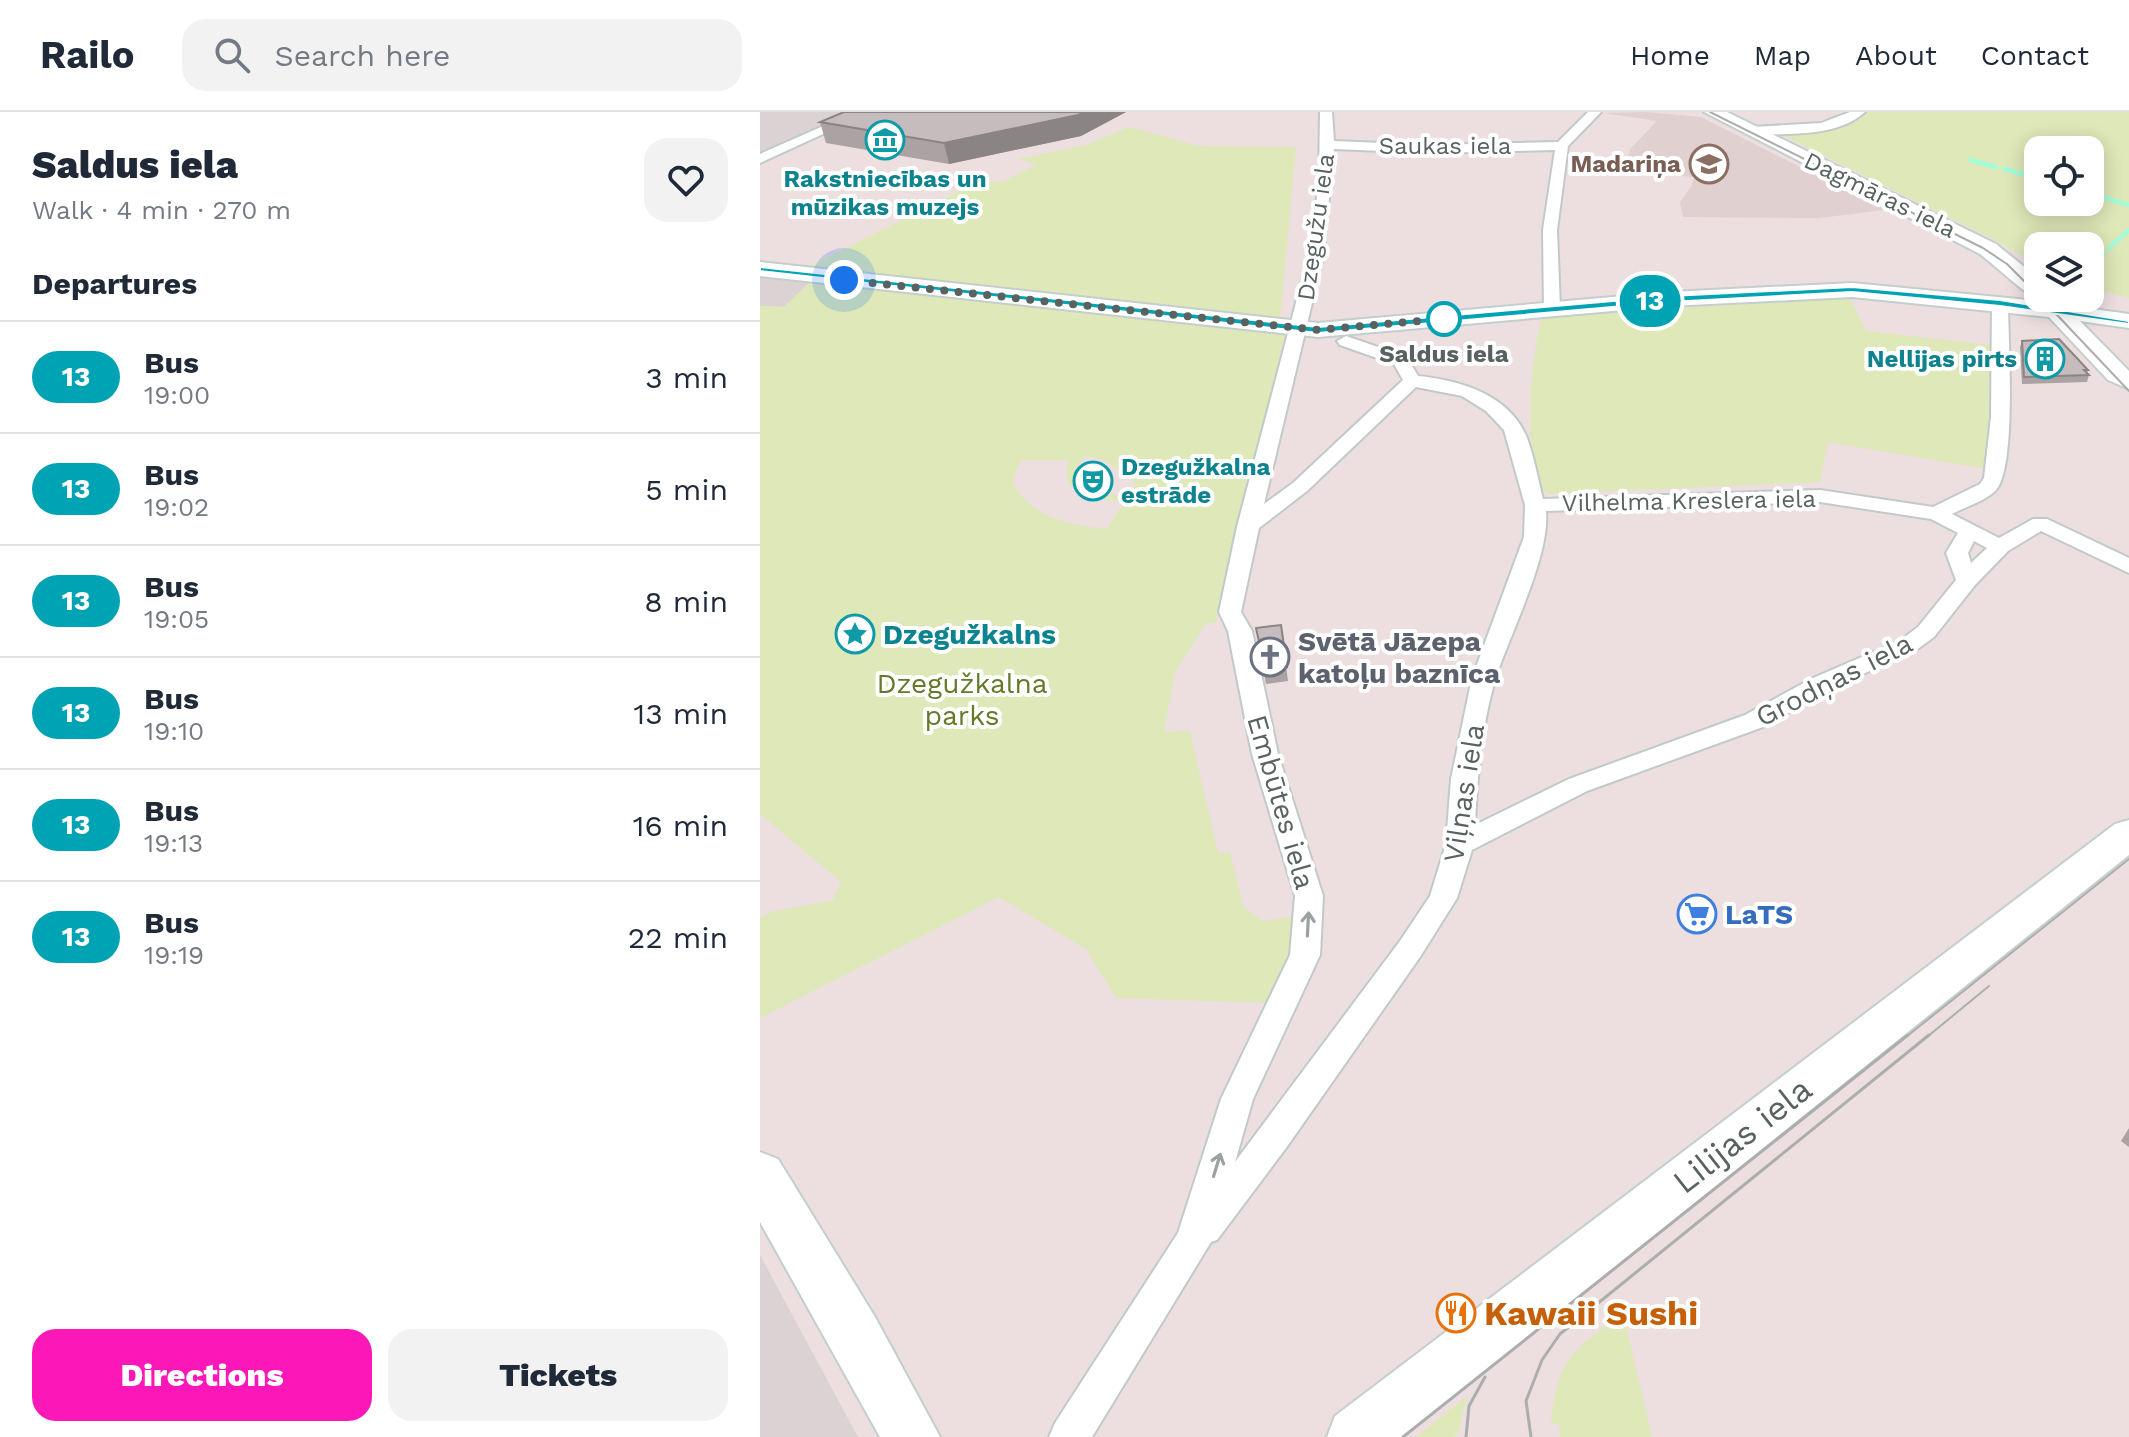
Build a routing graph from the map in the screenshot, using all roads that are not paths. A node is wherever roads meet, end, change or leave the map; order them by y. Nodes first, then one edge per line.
1 (865, 112) edge
2 (1326, 112) edge
3 (1595, 112) edge
4 (1713, 112) edge
5 (1859, 112) edge
6 (1752, 131) junction
7 (1563, 137) junction
8 (1329, 145) junction
9 (760, 159) edge
10 (760, 269) edge
11 (2024, 276) edge
12 (2024, 299) edge
13 (2000, 303) junction
14 (2104, 306) edge
15 (1552, 309) junction
16 (2129, 311) edge
17 (2062, 312) edge
18 (2099, 312) edge
19 (2129, 321) edge
20 (1300, 328) junction
21 (1346, 341) dead end
22 (2123, 378) edge
23 (1412, 381) junction
24 (2129, 399) edge
25 (1537, 505) junction
26 (1936, 514) junction
27 (1247, 527) junction
28 (1968, 533) junction
29 (2000, 546) junction
30 (2129, 566) edge
31 (1967, 580) junction
32 (2129, 834) edge
33 (1460, 844) junction
34 (760, 1175) edge
35 (1194, 1240) junction
36 (911, 1437) edge
37 (1069, 1437) edge
38 (1356, 1437) edge

1 - 9 street
2 - 8 street, Dzegužu iela
3 - 7 street
4 - 6 street, Dagmāras iela
5 - 6 street
6 - 11 street, Dagmāras iela
7 - 8 street, Saukas iela
7 - 15 street
8 - 20 street, Dzegužu iela
10 - 20 street
12 - 13 street
13 - 15 street
13 - 26 street
14 - 16 street
15 - 20 street
17 - 22 street, Dagmāras iela
18 - 19 street
20 - 27 street, Dzegužu iela
21 - 23 street
22 - 24 street, Dagmāras iela
23 - 25 street, Viļņas iela
23 - 27 street
25 - 26 street, Vilhelma Kreslera iela
25 - 33 street, Viļņas iela
26 - 28 street
35 -> 27 street, Embūtes iela
28 - 29 street
28 - 31 street
29 - 30 street, Grodņas iela
29 - 31 street, Grodņas iela
31 - 33 street, Grodņas iela
32 - 38 street, Lilijas iela
33 - 35 street, Viļņas iela
34 - 36 street
35 - 37 street, Embūtes iela

